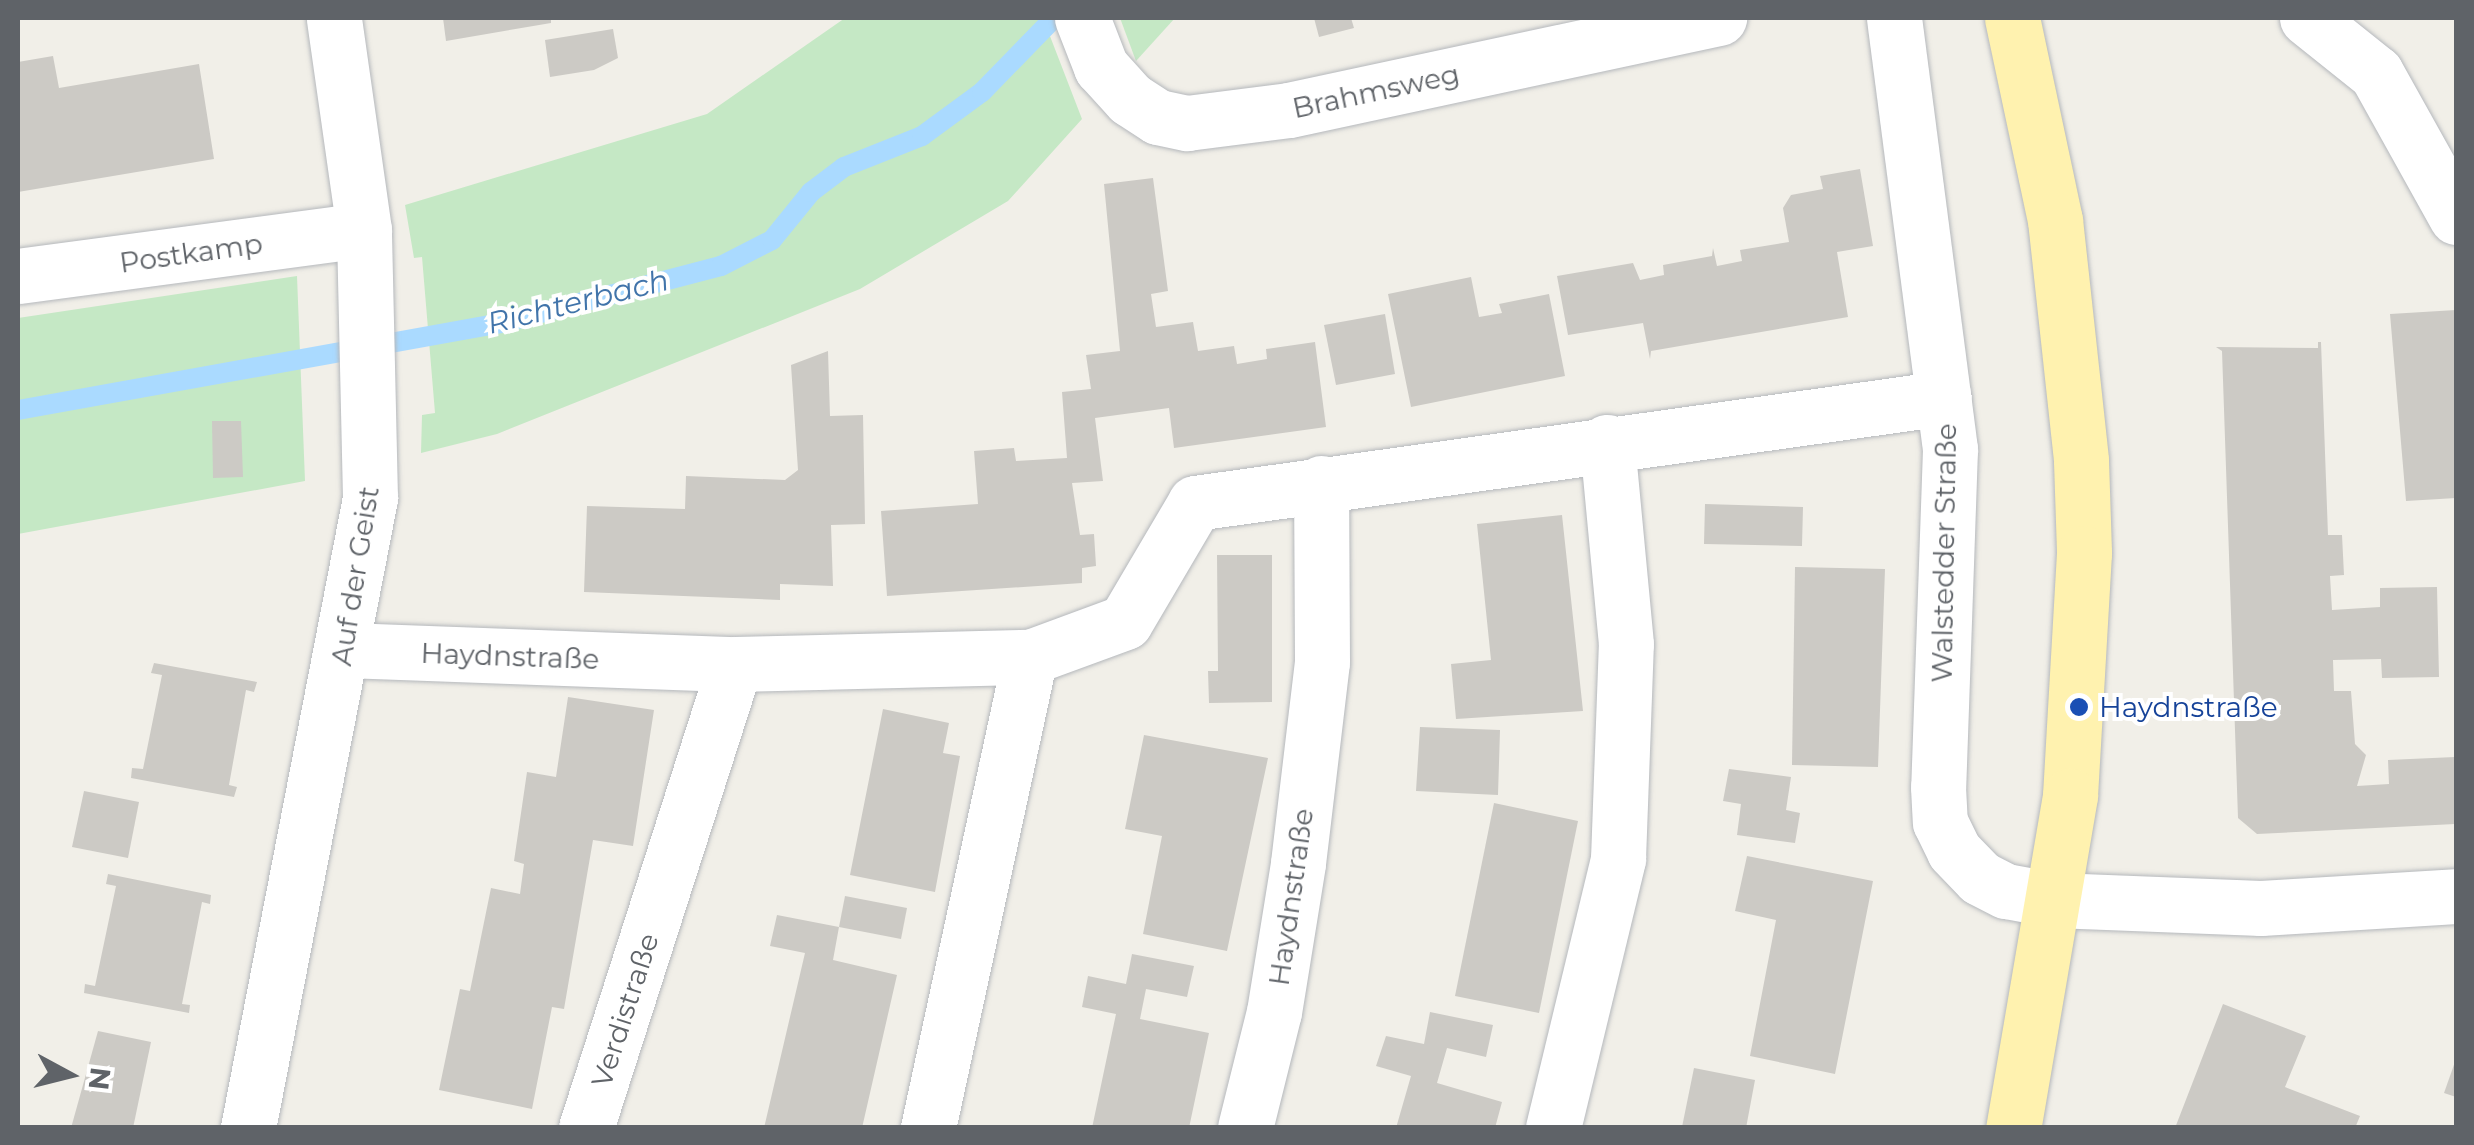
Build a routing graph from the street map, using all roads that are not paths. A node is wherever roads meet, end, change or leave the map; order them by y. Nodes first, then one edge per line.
1 (334, 18) edge
2 (1719, 18) edge
3 (1894, 18) edge
4 (2012, 18) edge
5 (2307, 18) edge
6 (1091, 42) edge
7 (2456, 217) edge
8 (365, 250) junction
9 (18, 276) edge
10 (1944, 398) junction
11 (1607, 442) junction
12 (1322, 482) junction
13 (346, 650) junction
14 (1030, 658) junction
15 (735, 664) junction
16 (2456, 896) edge
17 (2055, 900) junction
18 (1561, 1103) edge
19 (248, 1128) edge
20 (586, 1128) edge
21 (928, 1128) edge
22 (1245, 1128) edge
23 (2013, 1128) edge

1 - 8 street, Auf der Geist
2 - 6 street, Brahmsweg
3 - 10 street, Walstedder Straße
4 - 17 main road
5 - 7 street
8 - 9 street, Postkamp
8 - 13 street, Auf der Geist
10 - 11 street, Haydnstraße
10 - 17 street, Walstedder Straße
11 - 12 street, Haydnstraße
11 - 18 street
12 - 14 street, Haydnstraße
12 - 22 street, Haydnstraße
13 - 15 street, Haydnstraße
13 - 19 street, Auf der Geist
14 - 15 street, Haydnstraße
14 - 21 street
15 - 20 street, Verdistraße
16 - 17 street, Walstedder Straße
17 - 23 main road

